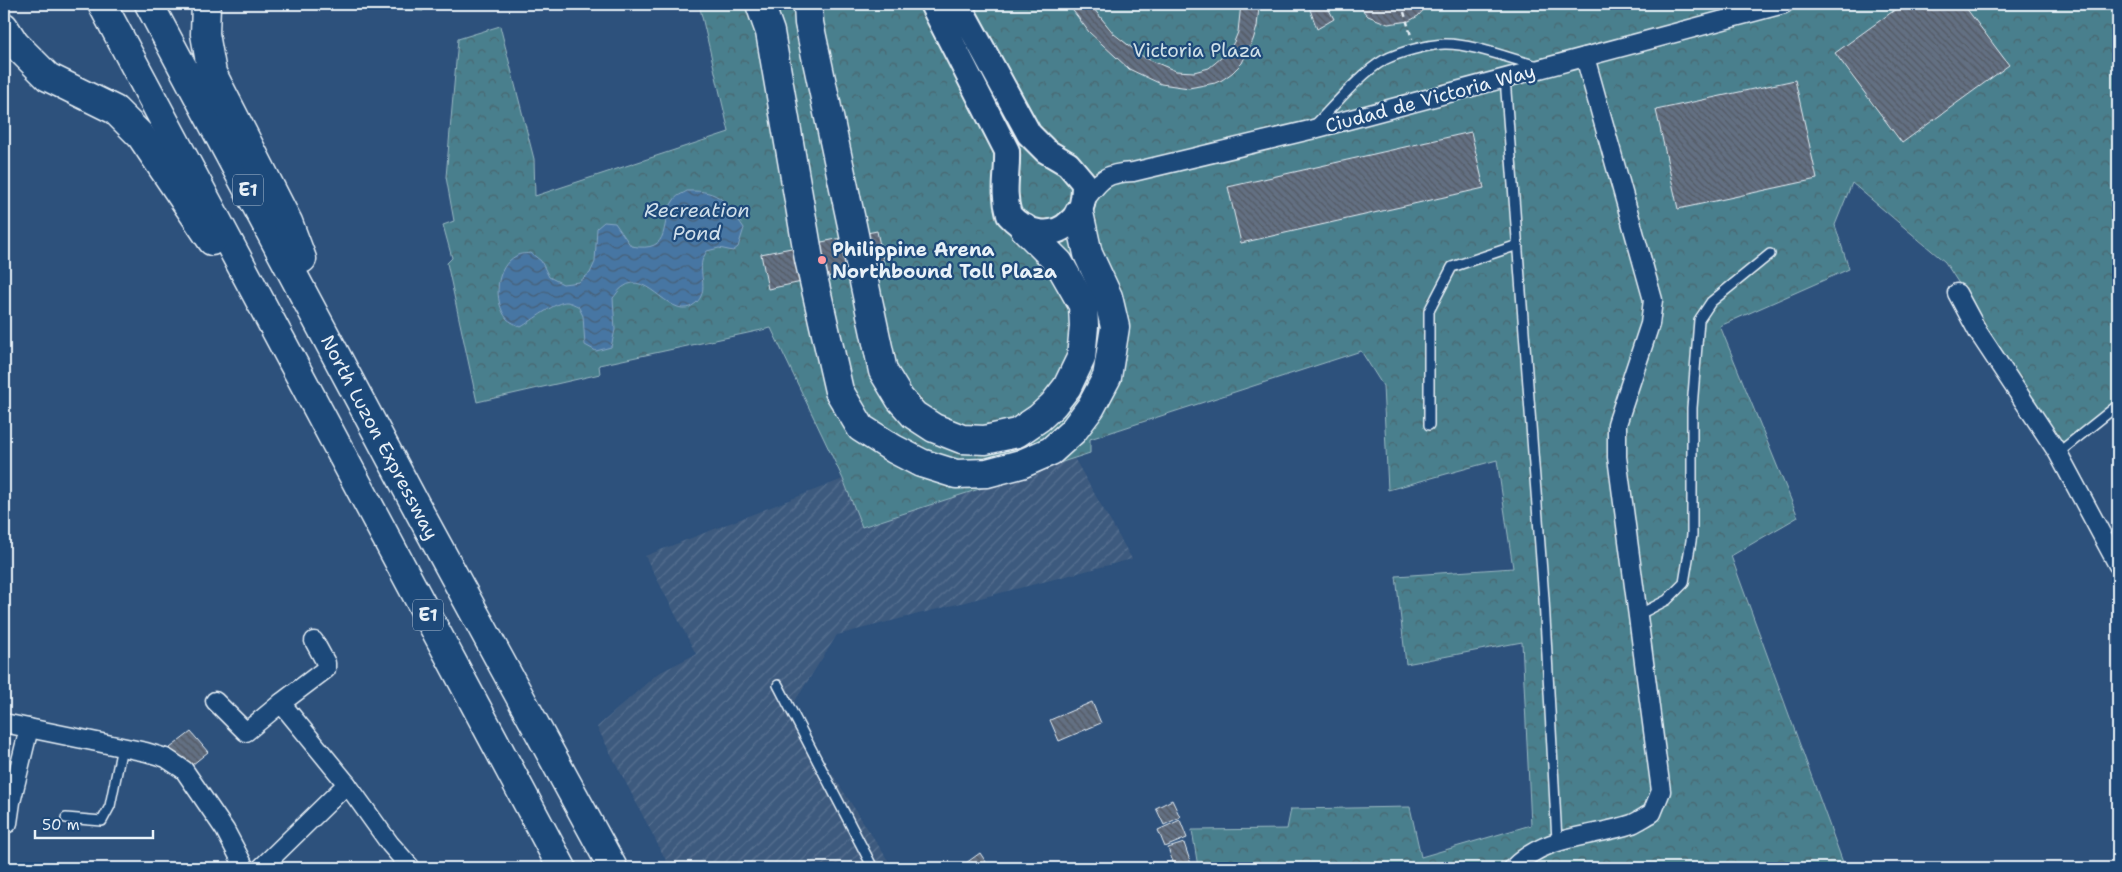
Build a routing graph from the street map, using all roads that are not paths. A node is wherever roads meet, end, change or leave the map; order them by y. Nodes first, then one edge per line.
1 (102, 4) edge
2 (149, 4) edge
3 (206, 4) edge
4 (760, 4) edge
5 (808, 4) edge
6 (932, 4) edge
7 (958, 4) edge
8 (1784, 4) edge
9 (4, 27) edge
10 (1585, 57) junction
11 (1545, 68) junction
12 (1505, 78) junction
13 (1310, 130) junction
14 (1082, 207) junction
15 (1024, 228) junction
16 (1518, 245) junction
17 (1770, 254) dead end
18 (1957, 293) dead end
19 (294, 362) junction
20 (348, 377) junction
21 (2118, 405) edge
22 (1429, 425) dead end
23 (2058, 453) junction
24 (2118, 565) edge
25 (1638, 615) junction
26 (314, 640) dead end
27 (778, 685) dead end
28 (215, 701) dead end
29 (281, 703) junction
30 (4, 723) edge
31 (29, 728) junction
32 (122, 747) junction
33 (347, 784) junction
34 (66, 818) dead end
35 (8, 823) dead end
36 (1557, 841) junction
37 (245, 868) edge
38 (261, 868) edge
39 (412, 868) edge
40 (562, 868) edge
41 (613, 868) edge
42 (873, 868) edge
43 (1513, 868) edge

1 - 19 highway, E1
2 - 20 highway, North Luzon Expressway / E1
3 - 20 highway
4 - 14 highway
5 - 15 highway
6 - 15 main road
7 - 14 main road
8 - 10 street, Ciudad de Victoria Way
9 - 19 highway
10 - 11 street, Ciudad de Victoria Way
10 - 25 street
11 - 12 street, Ciudad de Victoria Way
11 - 13 lane
12 - 13 street, Ciudad de Victoria Way
12 - 16 lane
13 - 14 street, Ciudad de Victoria Way
14 - 15 main road
16 - 22 lane
16 - 36 lane
17 - 25 lane
18 - 23 street
19 - 40 highway, E1
20 - 41 highway, North Luzon Expressway / E1
21 - 23 lane
23 - 24 street
25 - 36 street
26 - 29 street
27 - 42 lane
28 - 29 street
29 - 33 street
30 - 31 street
31 - 32 street
31 - 35 street
32 - 34 lane
32 - 37 street
33 - 38 street
33 - 39 street
36 - 43 street

